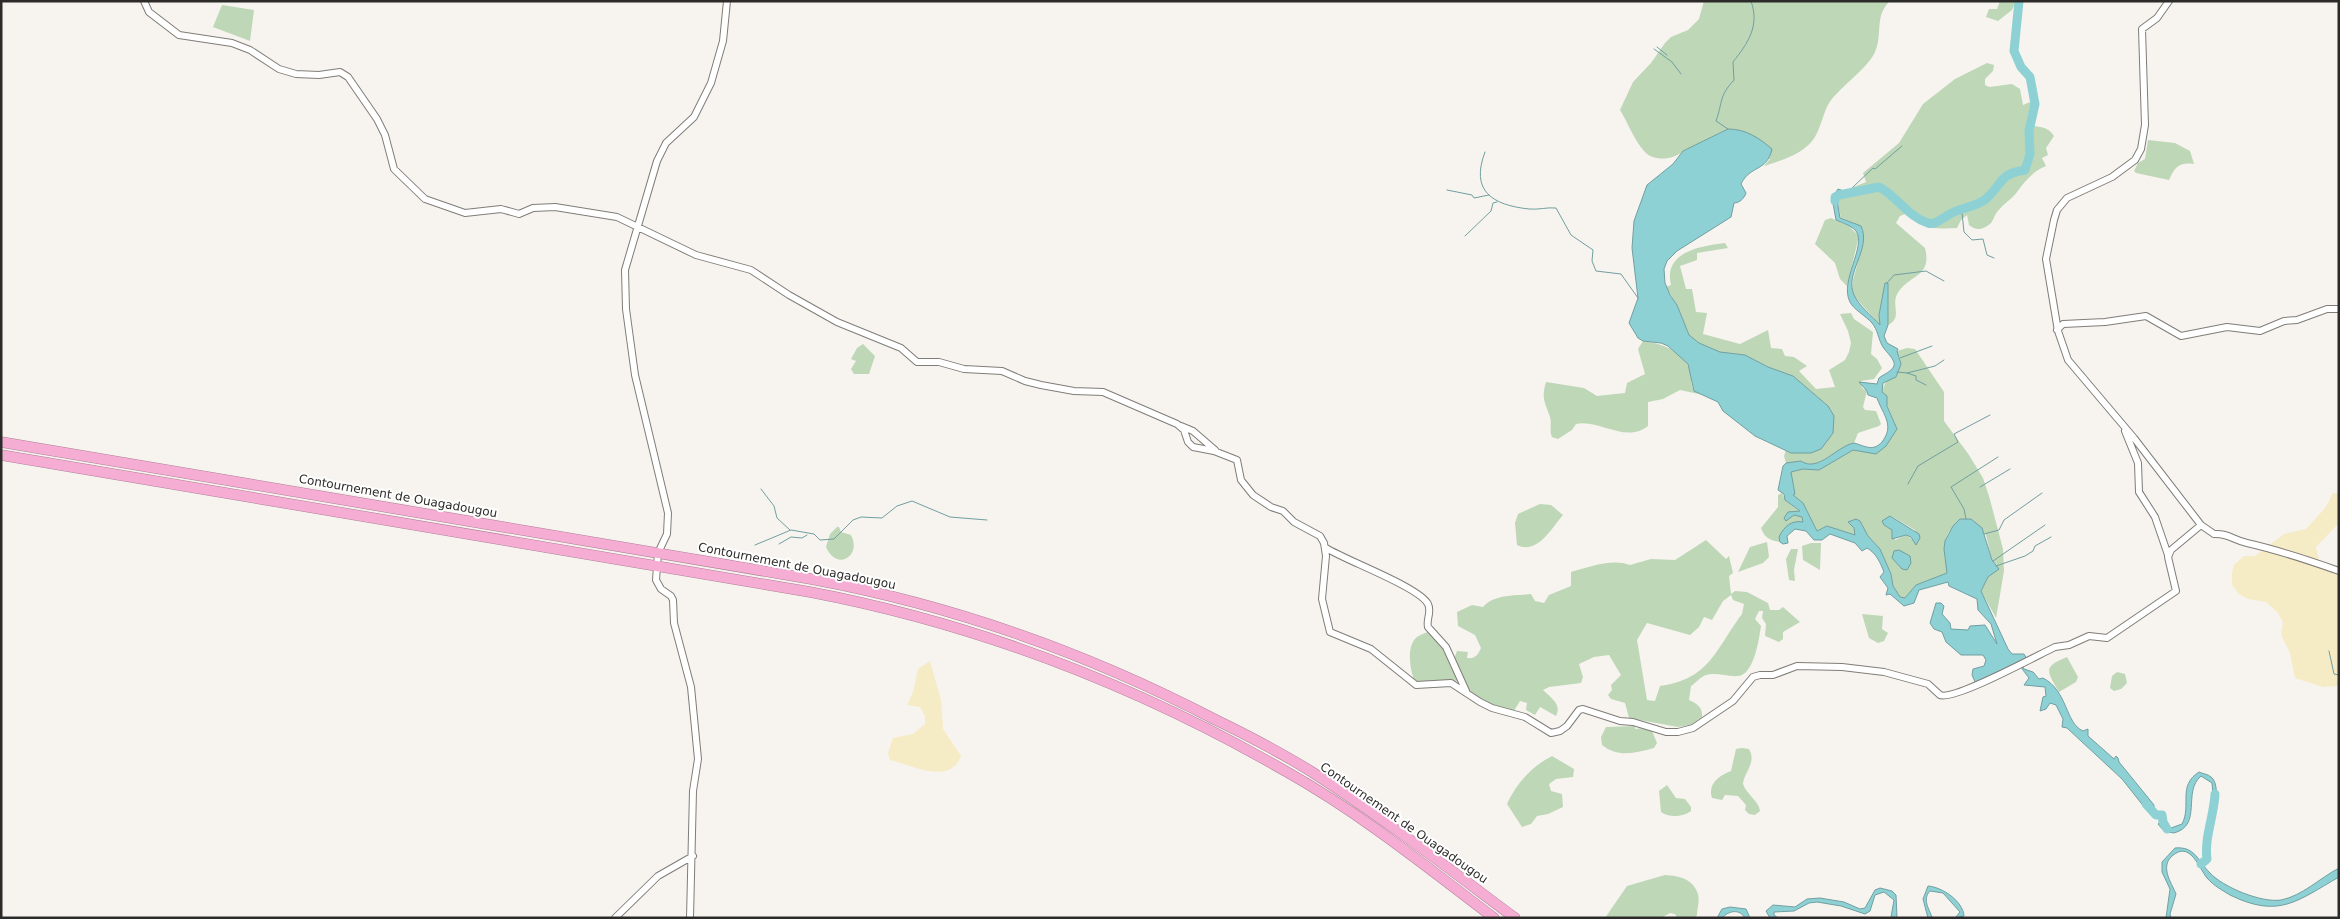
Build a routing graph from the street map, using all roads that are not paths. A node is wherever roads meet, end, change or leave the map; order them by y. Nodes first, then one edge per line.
1 (144, 1) edge
2 (727, 1) edge
3 (2169, 1) edge
4 (638, 227) junction
5 (2339, 310) edge
6 (2057, 330) junction
7 (1177, 424) junction
8 (2122, 425) junction
9 (1, 442) edge
10 (1217, 453) junction
11 (1, 455) edge
12 (2200, 526) junction
13 (1326, 548) junction
14 (658, 553) junction
15 (2168, 557) junction
16 (656, 566) junction
17 (2339, 571) edge
18 (1466, 692) junction
19 (692, 856) junction
20 (615, 918) edge
21 (690, 918) edge
22 (1494, 918) edge
23 (1515, 918) edge

1 - 4 street
2 - 4 street
3 - 6 street
4 - 7 street
4 - 14 street
5 - 6 street
6 - 8 street
7 - 10 street
7 - 10 street
8 - 12 street
8 - 15 street
9 - 14 highway, Contournement de Ouagadougou
10 - 13 street
11 - 16 highway, Contournement de Ouagadougou
12 - 15 street
12 - 17 street
13 - 18 street
13 - 18 street
14 - 16 street
14 - 23 highway, Contournement de Ouagadougou
15 - 18 street
16 - 19 street
16 - 22 highway, Contournement de Ouagadougou
19 - 20 street
19 - 21 street

